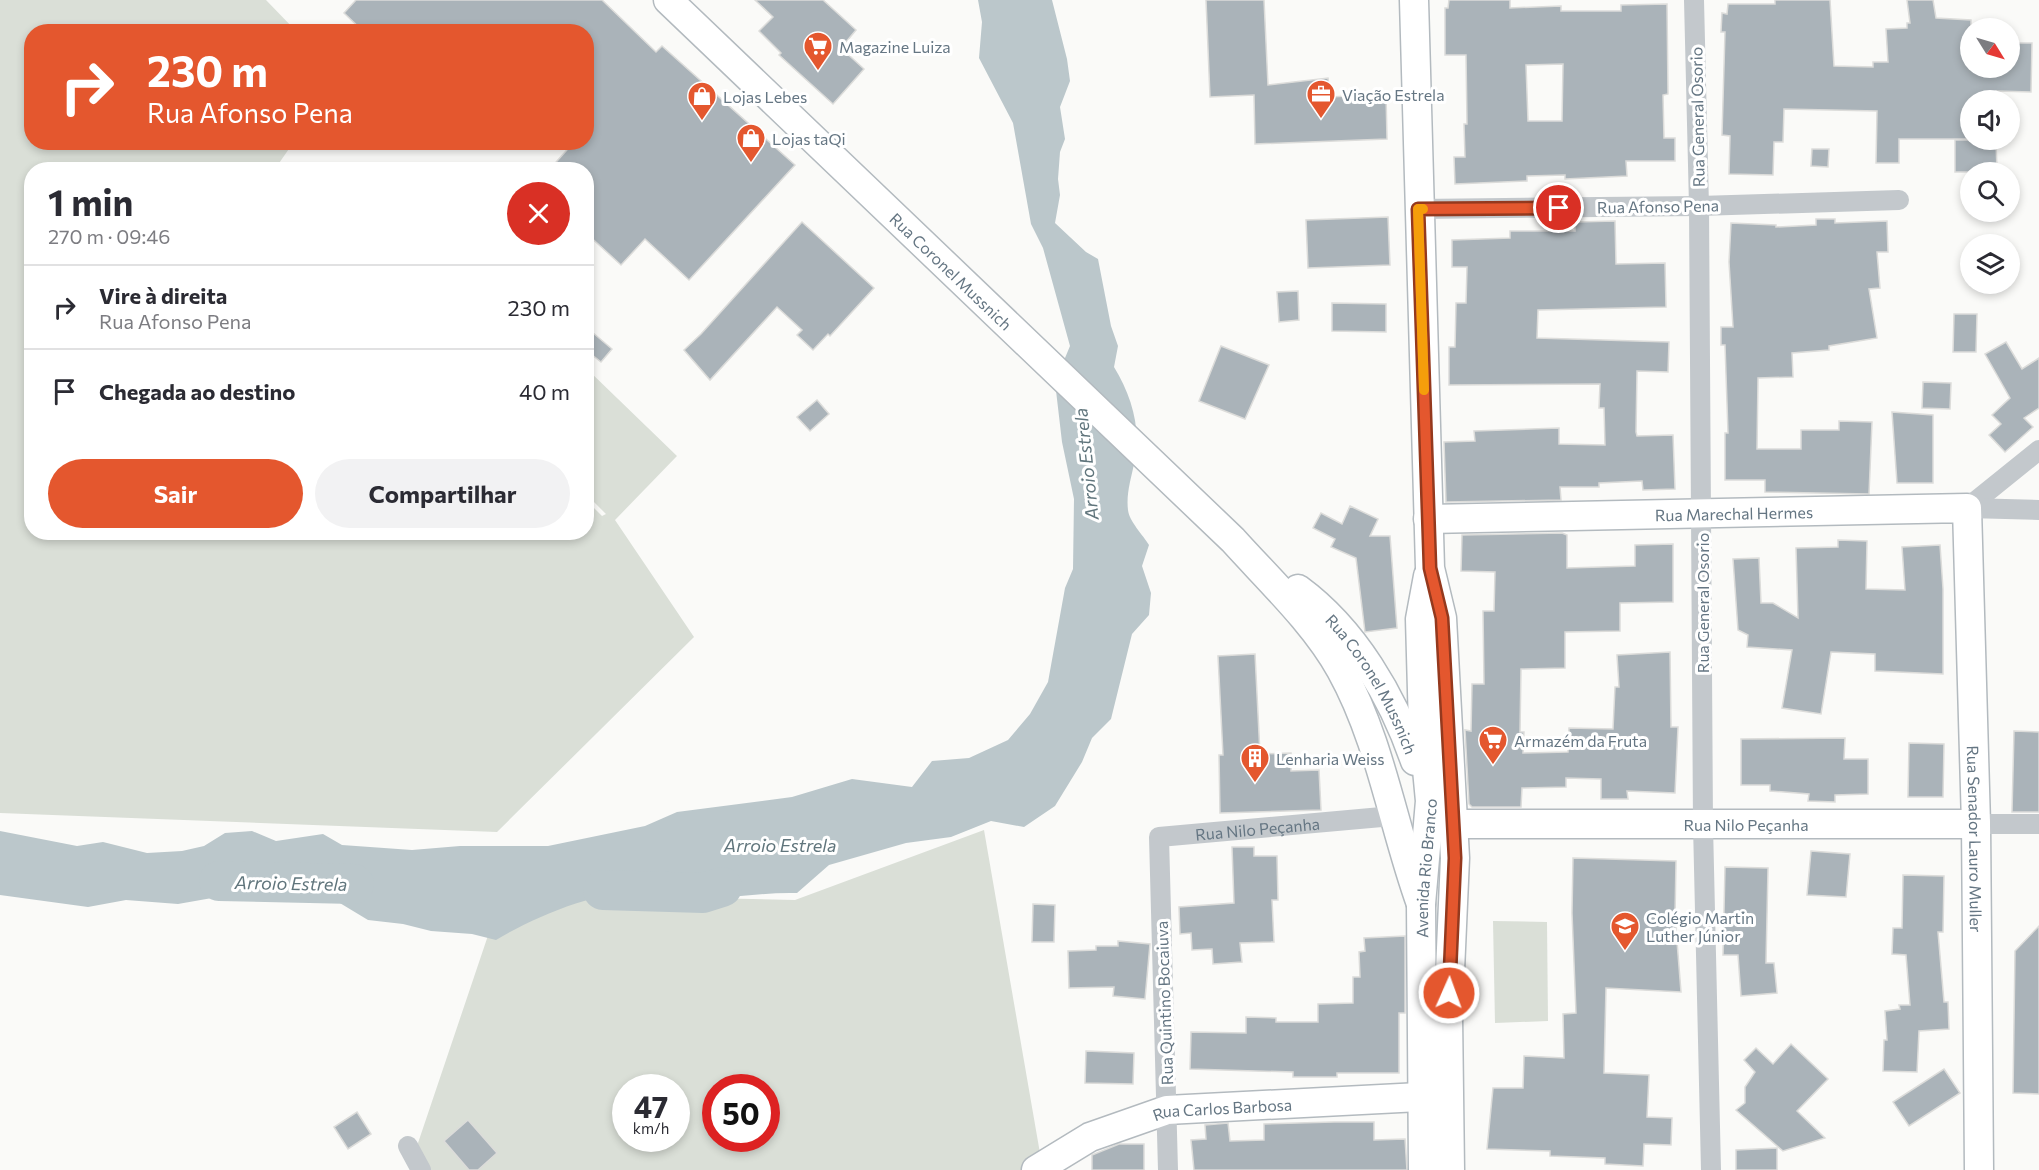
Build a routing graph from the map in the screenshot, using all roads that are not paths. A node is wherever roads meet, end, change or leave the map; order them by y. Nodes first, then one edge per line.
1 (668, 0) edge
2 (1414, 0) edge
3 (1694, 0) edge
4 (1899, 200) dead end
5 (1699, 206) junction
6 (1418, 209) junction
7 (2039, 450) edge
8 (1967, 508) junction
9 (2039, 510) edge
10 (1702, 514) junction
11 (1428, 519) junction
12 (1231, 538) junction
13 (1430, 568) junction
14 (1430, 801) junction
15 (1393, 816) junction
16 (1454, 824) junction
17 (1976, 824) junction
18 (1703, 825) junction
19 (2039, 825) edge
20 (1159, 837) joint
21 (1421, 904) junction
22 (1453, 905) junction
23 (1434, 1096) junction
24 (1167, 1110) junction
25 (408, 1146) dead end
26 (421, 1170) edge
27 (1036, 1170) edge
28 (1168, 1170) edge
29 (1423, 1170) edge
30 (1450, 1170) edge
31 (1711, 1170) edge
32 (1979, 1170) edge

1 - 12 street, Rua Coronel Mussnich
2 - 6 street, Avenida Rio Branco
3 - 5 street, Rua General Osorio
4 - 5 street, Rua Afonso Pena
5 - 6 street, Rua Afonso Pena
5 - 10 street, Rua General Osorio
6 - 11 street, Avenida Rio Branco
7 - 8 street
8 - 9 street, Rua Marechal Hermes
8 - 10 street, Rua Marechal Hermes
8 - 17 street, Rua Senador Lauro Muller
10 - 11 street, Rua Marechal Hermes
10 - 18 street, Rua General Osorio
11 - 13 street, Avenida Rio Branco
12 - 14 street, Rua Coronel Mussnich
12 - 15 street, Rua Coronel Mussnich
13 - 14 street, Avenida Rio Branco
13 - 16 street, Avenida Rio Branco
14 - 21 street, Avenida Rio Branco
14 - 22 street, Rua Coronel Mussnich
15 - 20 street, Rua Nilo Peçanha
15 - 21 street, Rua Coronel Mussnich
16 - 18 street, Rua Nilo Peçanha
16 - 22 street, Avenida Rio Branco
17 - 18 street, Rua Nilo Peçanha
17 - 19 street, Rua Nilo Peçanha
17 - 32 street, Rua Senador Lauro Muller
18 - 31 street, Rua General Osorio
20 - 24 street, Rua Quintino Bocaiuva
21 - 23 street, Avenida Rio Branco
22 - 23 street, Avenida Rio Branco
23 - 24 street, Rua Carlos Barbosa
23 - 29 street, Avenida Rio Branco
23 - 30 street, Avenida Rio Branco
24 - 27 street, Rua Carlos Barbosa
24 - 28 street, Rua Quintino Bocaiuva
25 - 26 street

